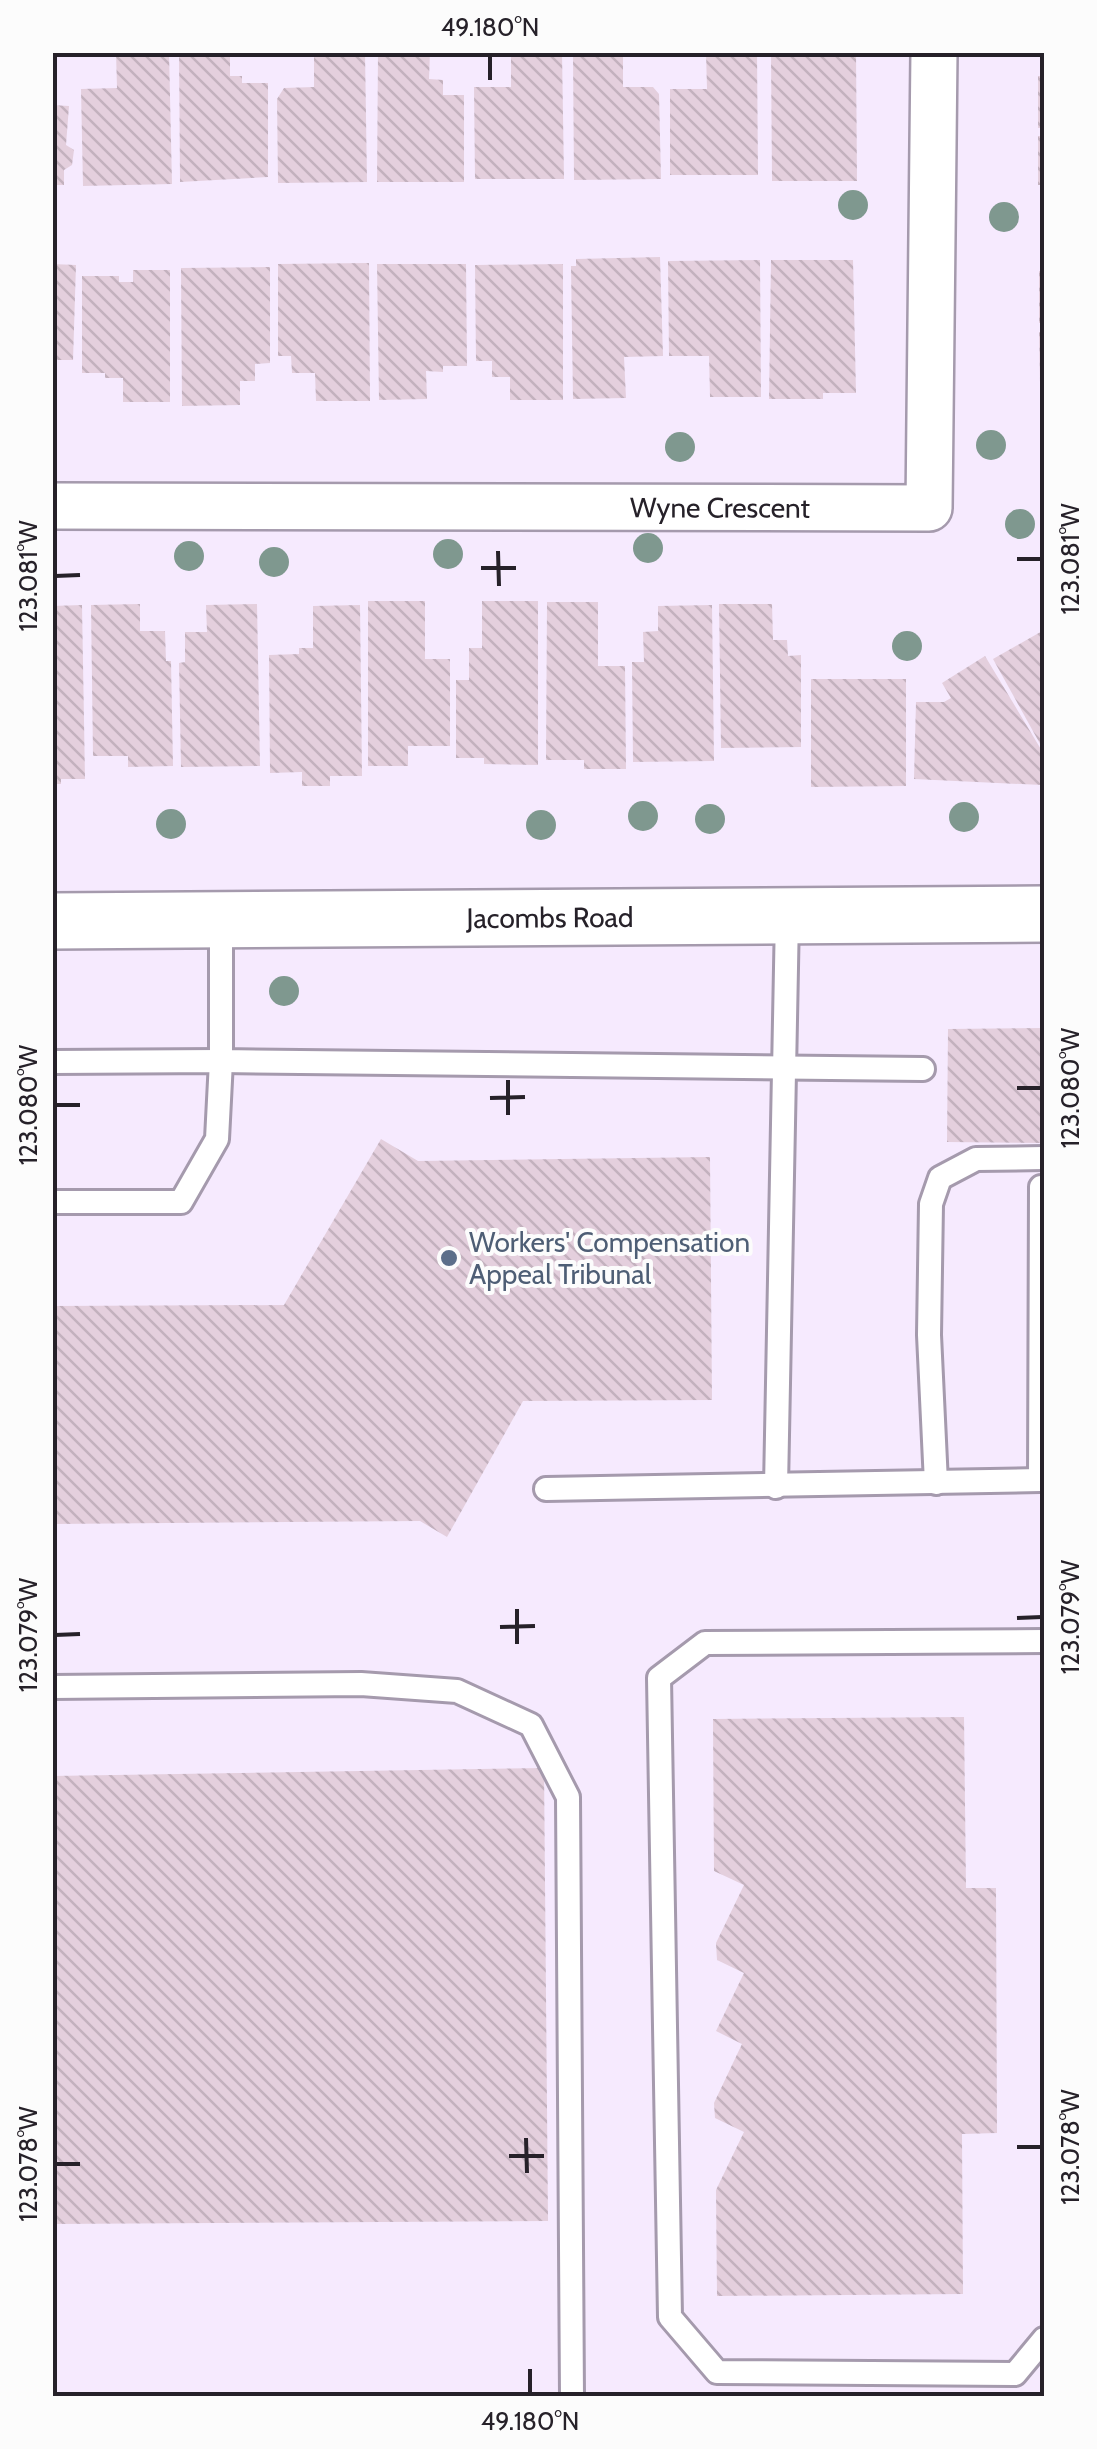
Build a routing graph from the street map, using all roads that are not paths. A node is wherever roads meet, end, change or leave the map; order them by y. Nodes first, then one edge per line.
1 (934, 52) edge
2 (52, 506) edge
3 (1044, 914) edge
4 (786, 916) junction
5 (221, 920) junction
6 (52, 921) edge
7 (221, 1061) junction
8 (52, 1062) edge
9 (784, 1066) junction
10 (923, 1069) dead end
11 (1044, 1158) edge
12 (1041, 1186) dead end
13 (52, 1202) edge
14 (1042, 1290) edge
15 (1042, 1479) edge
16 (936, 1483) junction
17 (776, 1486) junction
18 (546, 1489) dead end
19 (1044, 1641) edge
20 (52, 1687) edge
21 (1044, 2339) edge
22 (572, 2396) edge

1 - 2 street, Wyne Crescent
3 - 4 street, Jacombs Road
4 - 5 street, Jacombs Road
4 - 9 lane
5 - 6 street, Jacombs Road
5 - 7 lane
7 - 8 lane
7 - 9 lane
7 - 13 lane
9 - 10 lane
9 - 17 lane
11 - 16 lane
12 - 14 lane
14 - 15 lane
15 - 16 lane
16 - 17 lane
17 - 18 lane
19 - 21 lane
20 - 22 lane

